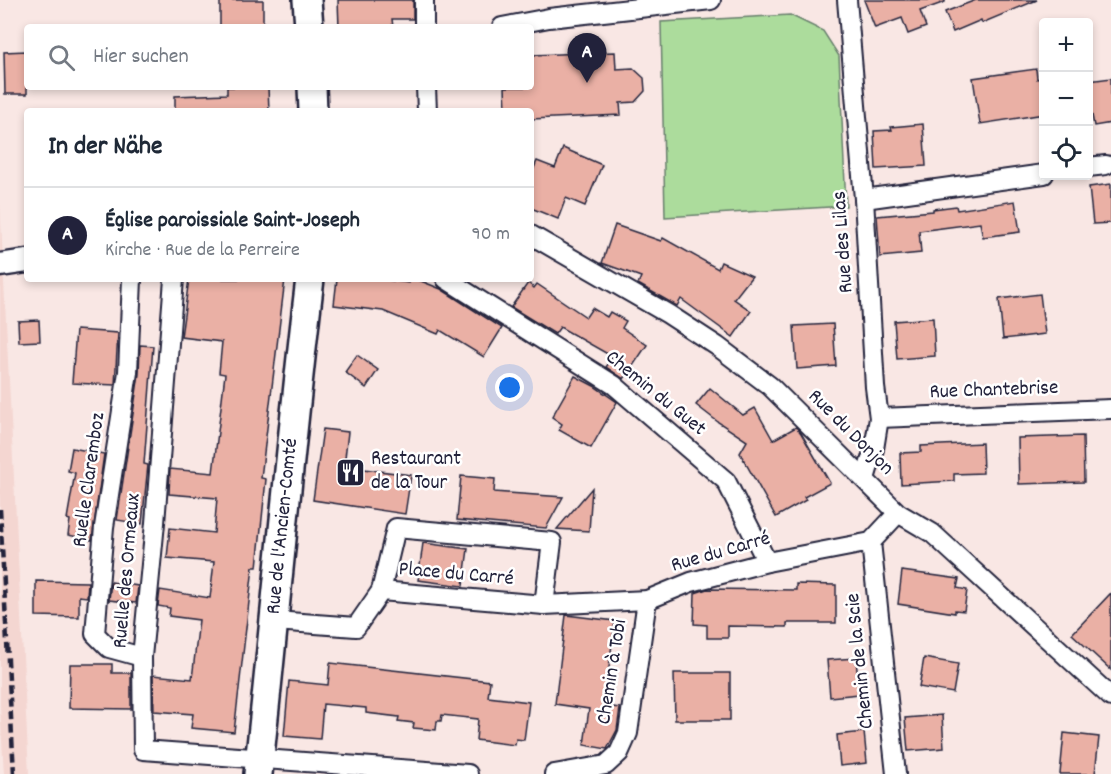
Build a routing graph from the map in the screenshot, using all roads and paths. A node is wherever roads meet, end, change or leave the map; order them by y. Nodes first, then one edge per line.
1 (307, 0) edge
2 (424, 0) edge
3 (711, 0) edge
4 (847, 0) edge
5 (309, 24) edge
6 (424, 24) edge
7 (518, 24) edge
8 (312, 90) edge
9 (426, 90) edge
10 (314, 108) edge
11 (427, 108) edge
12 (1039, 175) edge
13 (864, 199) junction
14 (534, 237) edge
15 (24, 261) edge
16 (0, 265) edge
17 (132, 282) edge
18 (174, 282) edge
19 (310, 282) edge
20 (451, 282) edge
21 (1111, 409) edge
22 (879, 418) junction
23 (865, 479) junction
24 (898, 513) junction
25 (871, 542) junction
26 (766, 562) junction
27 (381, 591) junction
28 (648, 600) junction
29 (544, 605) junction
30 (275, 621) junction
31 (142, 657) junction
32 (1111, 697) edge
33 (259, 767) edge
34 (468, 774) edge
35 (554, 774) edge
36 (896, 774) edge

1 - 5 main road
2 - 6 street
3 - 7 street
4 - 13 street, Rue des Lilas
8 - 10 main road
9 - 11 street
12 - 13 street
13 - 22 street, Rue des Lilas
14 - 23 street, Rue du Donjon
15 - 16 street
17 - 31 street, Ruelle Claremboz
18 - 31 street, Ruelle des Ormeaux
19 - 30 main road, Rue de l'Ancien-Comté
20 - 26 street, Chemin du Guet
21 - 22 street, Rue Chantebrise
22 - 23 street, Rue des Lilas
23 - 24 street, Rue du Donjon
24 - 25 street
24 - 32 street, Rue du Donjon
25 - 26 street, Rue du Carré
25 - 36 street, Chemin de la Scie
26 - 28 street, Rue du Carré
27 - 29 street, Place du Carré
27 - 29 street
27 - 30 street, Place du Carré
28 - 29 street, Rue du Carré
28 - 35 street, Chemin à Tobi
30 - 33 main road, Rue de l'Ancien-Comté
31 - 33 street, Ruelle des Ormeaux
33 - 34 street

